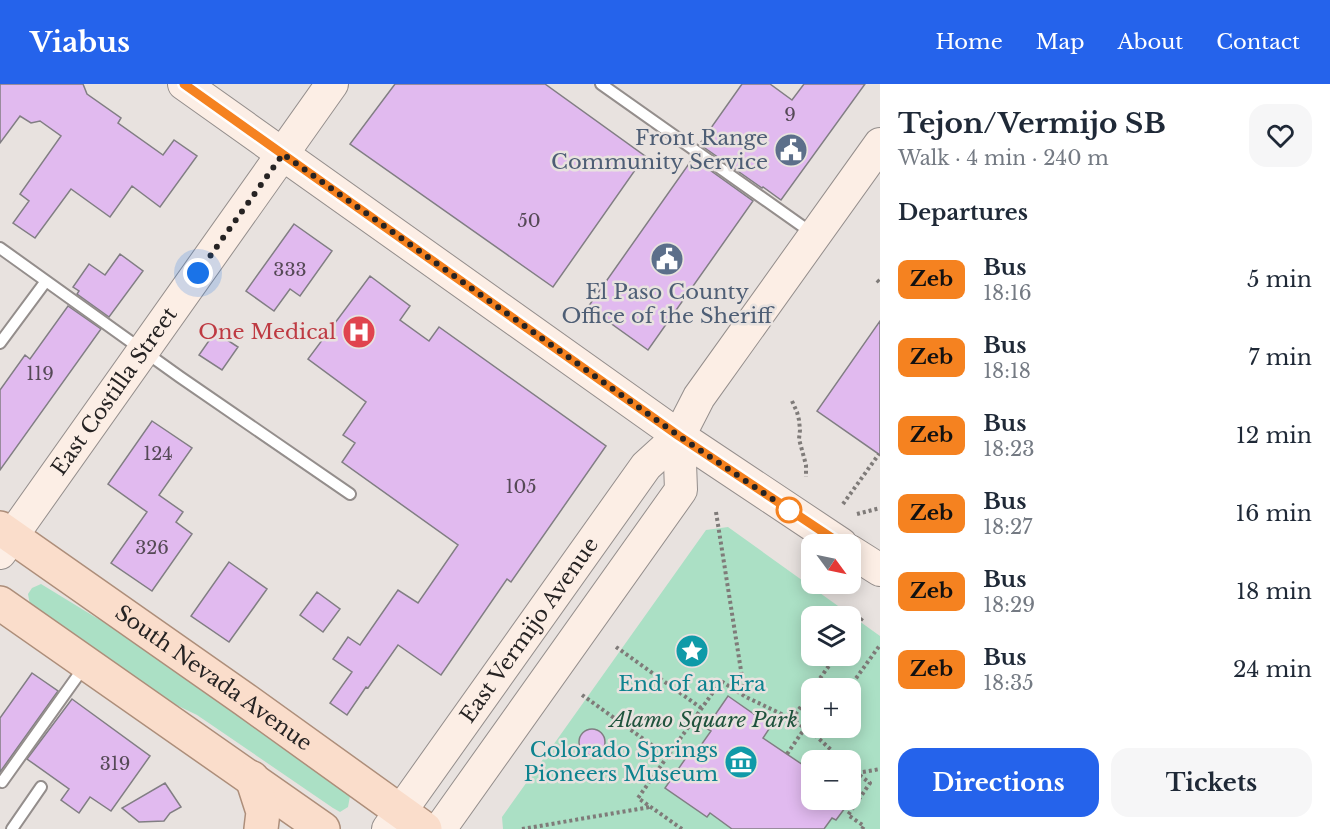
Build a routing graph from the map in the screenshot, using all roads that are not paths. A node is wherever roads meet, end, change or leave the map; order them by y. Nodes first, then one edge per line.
1 (184, 84) edge
2 (332, 84) edge
3 (601, 84) edge
4 (880, 144) edge
5 (283, 154) junction
6 (815, 234) junction
7 (0, 248) edge
8 (46, 281) junction
9 (0, 343) edge
10 (144, 351) junction
11 (679, 436) junction
12 (350, 494) dead end
13 (826, 534) edge
14 (4, 539) edge
15 (861, 558) edge
16 (880, 570) edge
17 (0, 603) edge
18 (87, 664) junction
19 (252, 778) junction
20 (0, 781) edge
21 (41, 787) dead end
22 (405, 823) edge
23 (12, 829) edge
24 (261, 829) edge
25 (323, 829) edge
26 (440, 829) edge

1 - 5 street
2 - 5 street, East Costilla Street
3 - 6 lane
4 - 6 street, East Vermijo Avenue
5 - 10 street, East Costilla Street
5 - 11 street
6 - 11 street, East Vermijo Avenue
7 - 8 lane
8 - 9 lane
8 - 10 lane
10 - 12 lane
10 - 14 street, East Costilla Street
11 - 13 street
11 - 22 street, East Vermijo Avenue
11 - 26 street, East Vermijo Avenue
14 - 22 main road, South Nevada Avenue
15 - 16 street
17 - 18 main road
18 - 19 main road
18 - 20 lane
19 - 24 main road
19 - 25 main road
21 - 23 lane

